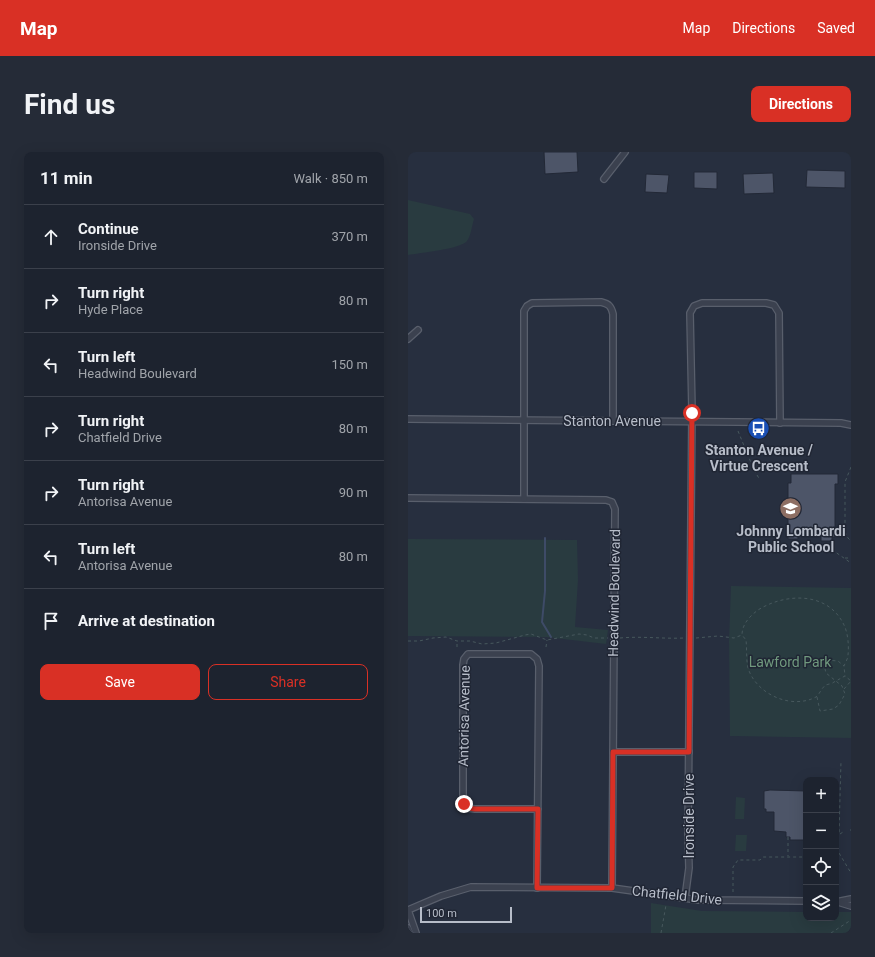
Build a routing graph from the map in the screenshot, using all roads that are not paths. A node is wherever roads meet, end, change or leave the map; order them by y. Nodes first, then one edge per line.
1 (625, 152) edge
2 (604, 179) dead end
3 (418, 330) dead end
4 (408, 339) edge
5 (408, 419) edge
6 (524, 421) junction
7 (612, 421) junction
8 (851, 421) edge
9 (692, 422) junction
10 (780, 422) junction
11 (841, 423) junction
12 (851, 425) edge
13 (408, 498) edge
14 (524, 499) junction
15 (613, 752) junction
16 (689, 752) junction
17 (538, 809) junction
18 (537, 888) junction
19 (612, 888) junction
20 (685, 898) junction
21 (851, 899) edge
22 (803, 901) edge
23 (839, 902) edge
24 (839, 903) edge
25 (851, 906) edge
26 (408, 910) edge
27 (408, 928) edge
28 (410, 933) edge
29 (416, 933) edge

1 - 2 street
3 - 4 street
5 - 6 street, Stanton Avenue
6 - 7 street, Stanton Avenue
6 - 7 street
6 - 14 street
7 - 9 street, Stanton Avenue
8 - 11 street, Stanton Avenue
9 - 10 street, Stanton Avenue
9 - 10 street, Ironside Drive
9 - 16 street, Ironside Drive
10 - 11 street, Stanton Avenue
11 - 12 street, Stanton Avenue
13 - 14 street, Headwind Boulevard
14 - 15 street, Headwind Boulevard
15 - 16 street
15 - 19 street, Headwind Boulevard
16 - 20 street, Ironside Drive
17 - 17 street, Antorisa Avenue
17 - 18 street, Antorisa Avenue
18 - 19 street, Chatfield Drive
18 - 26 street, Chatfield Drive
19 - 20 street, Chatfield Drive
20 - 22 street, Chatfield Drive
21 - 23 street
24 - 25 street
26 - 29 street
27 - 28 street

